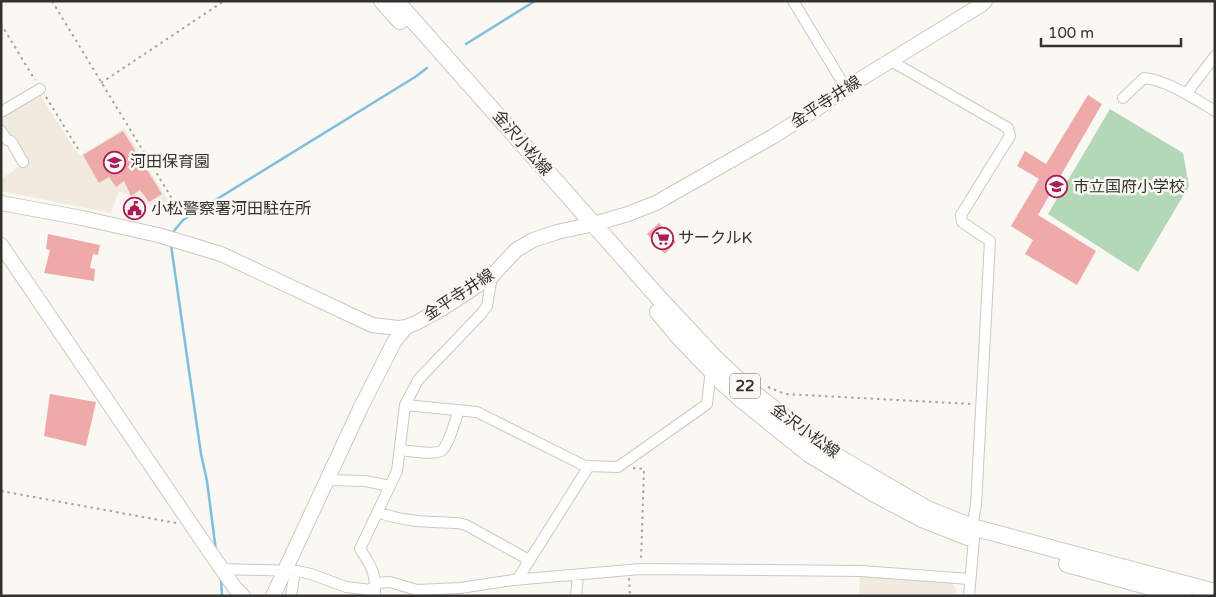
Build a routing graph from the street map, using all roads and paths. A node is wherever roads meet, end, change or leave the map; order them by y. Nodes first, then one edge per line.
1 (52, 1) edge
2 (224, 1) edge
3 (382, 1) edge
4 (396, 1) edge
5 (792, 1) edge
6 (985, 1) edge
7 (1215, 56) edge
8 (891, 61) junction
9 (101, 83) junction
10 (846, 88) junction
11 (40, 89) dead end
12 (1186, 94) junction
13 (1123, 98) dead end
14 (1215, 111) edge
15 (1, 112) edge
16 (1, 131) edge
17 (23, 162) dead end
18 (1, 203) edge
19 (182, 215) dead end
20 (588, 225) junction
21 (1, 245) edge
22 (492, 276) junction
23 (406, 327) junction
24 (710, 369) junction
25 (767, 387) dead end
26 (405, 404) junction
27 (980, 405) junction
28 (459, 410) junction
29 (400, 450) junction
30 (589, 466) junction
31 (618, 467) junction
32 (327, 480) junction
33 (390, 486) junction
34 (1, 491) edge
35 (378, 512) junction
36 (191, 525) junction
37 (973, 533) junction
38 (529, 560) junction
39 (221, 569) junction
40 (641, 569) junction
41 (629, 570) junction
42 (290, 571) junction
43 (578, 575) junction
44 (970, 579) junction
45 (517, 580) junction
46 (376, 583) junction
47 (1215, 592) edge
48 (243, 596) edge
49 (273, 596) edge
50 (292, 596) edge
51 (375, 596) edge
52 (576, 596) edge
53 (630, 596) edge
54 (969, 596) edge
55 (1183, 596) edge

1 - 9 path
2 - 9 path
3 - 20 main road, 金沢小松線 / 22
4 - 20 main road, 金沢小松線 / 22
5 - 10 street
6 - 8 main road, 金平寺井線
7 - 12 street
8 - 10 main road, 金平寺井線
8 - 27 street
9 - 19 path
10 - 20 main road, 金平寺井線
11 - 15 street
12 - 13 street
12 - 14 street
16 - 17 street
18 - 23 main road, 金平寺井線
20 - 22 main road, 金平寺井線
20 - 24 main road, 金沢小松線 / 22
20 - 37 main road, 金沢小松線 / 22
21 - 36 main road
22 - 23 main road, 金平寺井線
22 - 26 street
23 - 32 main road
24 - 31 street
24 - 37 main road, 金沢小松線 / 22
25 - 27 path
26 - 28 street
26 - 29 street
27 - 37 street
28 - 29 street
28 - 30 street
29 - 33 street
30 - 31 street
30 - 38 street
31 - 40 path
32 - 33 street
32 - 42 main road
33 - 35 street
34 - 36 path
35 - 38 street
35 - 46 street
36 - 39 main road
37 - 44 street
37 - 47 main road, 金沢小松線 / 22
37 - 55 main road, 金沢小松線 / 22
38 - 45 street
39 - 42 street
39 - 48 main road
40 - 41 street
40 - 44 street
41 - 43 street
41 - 53 path
42 - 46 street
42 - 49 main road
42 - 50 street
43 - 45 street
43 - 52 street
44 - 54 street
45 - 46 street
46 - 51 street

